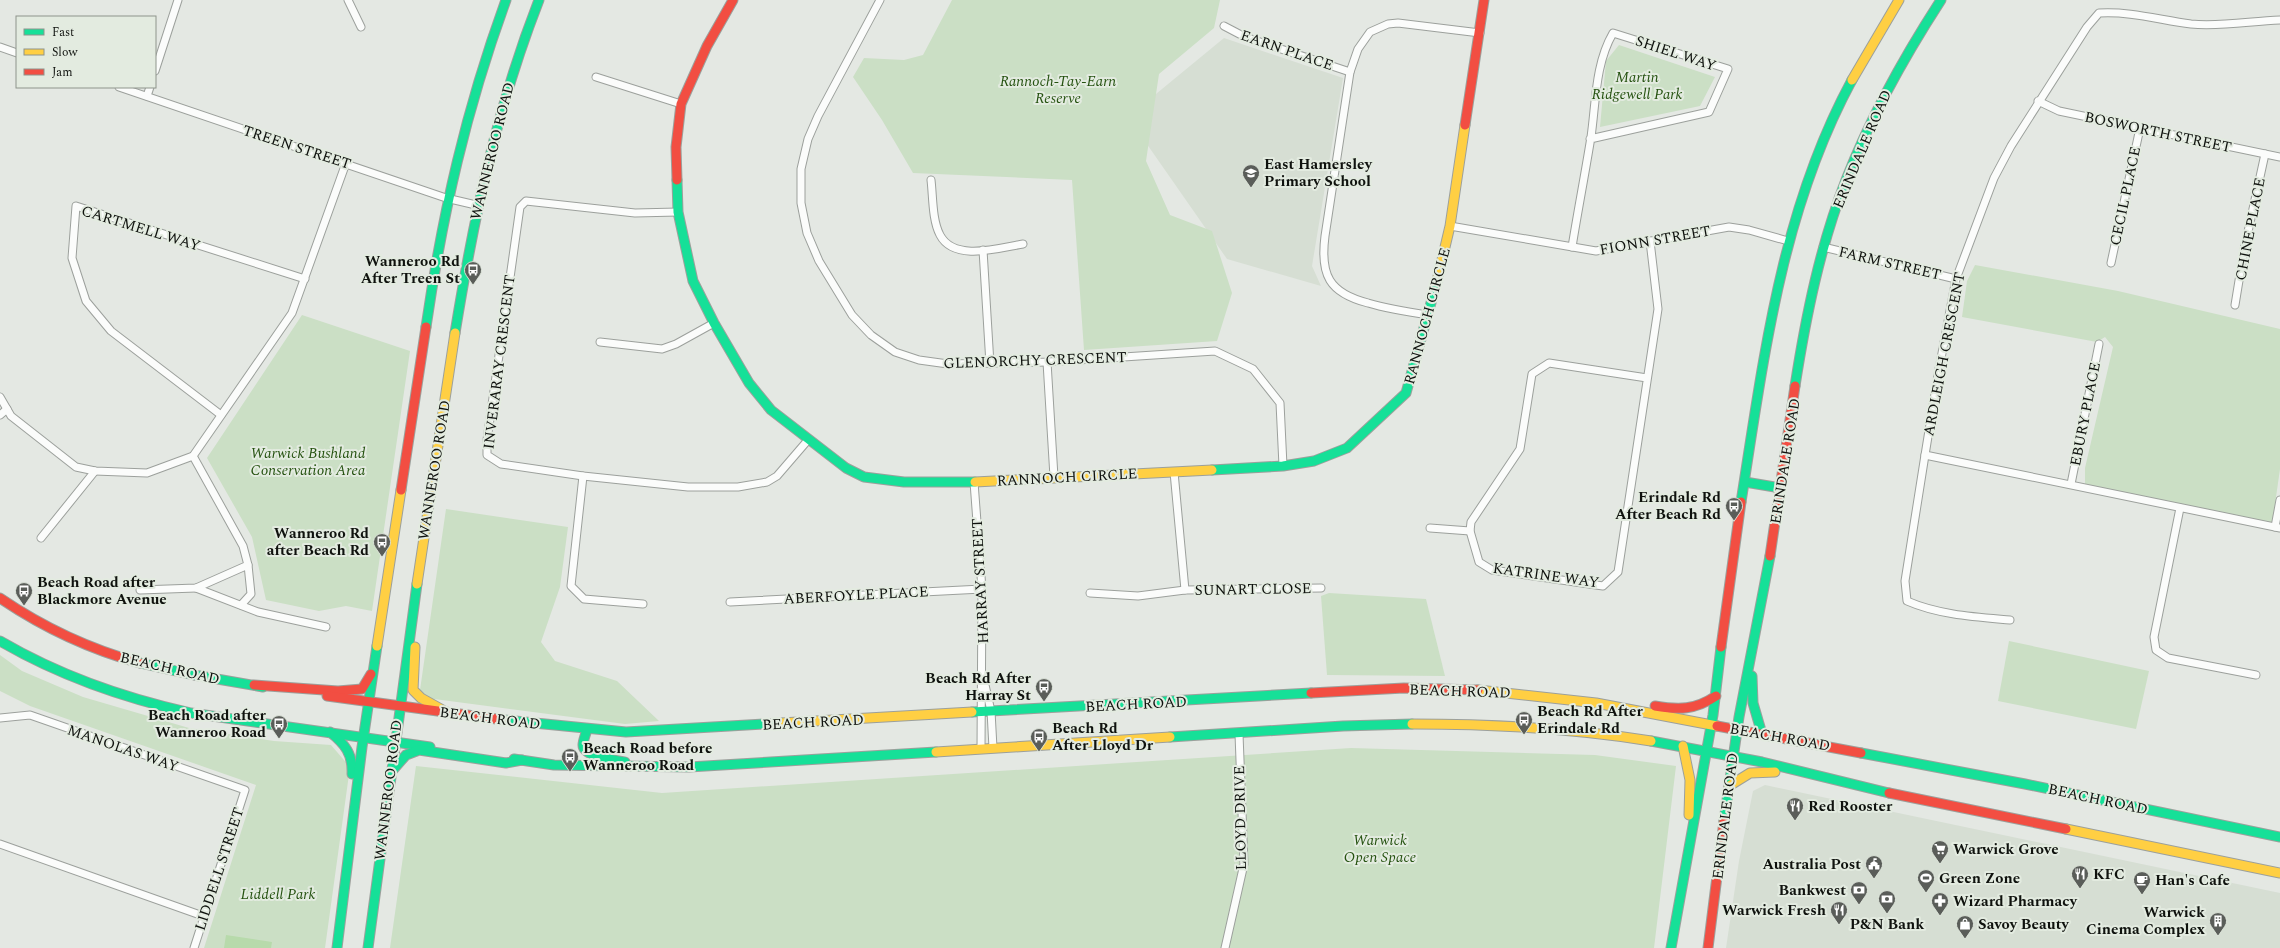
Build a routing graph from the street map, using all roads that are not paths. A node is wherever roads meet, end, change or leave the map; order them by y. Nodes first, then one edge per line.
1 (178, 0) edge
2 (345, 0) edge
3 (348, 0) edge
4 (506, 0) edge
5 (539, 0) edge
6 (733, 0) edge
7 (880, 0) edge
8 (1484, 0) edge
9 (1899, 0) edge
10 (1940, 0) edge
11 (2280, 20) edge
12 (1224, 26) dead end
13 (361, 27) dead end
14 (1480, 33) junction
15 (0, 47) edge
16 (16, 53) edge
17 (156, 68) edge
18 (1350, 72) junction
19 (596, 77) dead end
20 (121, 88) edge
21 (150, 88) edge
22 (147, 96) junction
23 (2038, 101) junction
24 (682, 104) junction
25 (2140, 128) junction
26 (1590, 139) junction
27 (2265, 154) junction
28 (2280, 157) edge
29 (346, 163) junction
30 (932, 180) dead end
31 (446, 198) junction
32 (476, 205) junction
33 (678, 212) junction
34 (1450, 226) junction
35 (1650, 241) junction
36 (1788, 241) junction
37 (1023, 244) dead end
38 (1572, 247) junction
39 (1823, 247) junction
40 (983, 250) junction
41 (2111, 263) dead end
42 (305, 279) junction
43 (1956, 279) junction
44 (2236, 305) dead end
45 (1429, 315) junction
46 (714, 323) junction
47 (600, 342) dead end
48 (2099, 344) dead end
49 (1047, 362) junction
50 (990, 364) junction
51 (1647, 378) junction
52 (0, 397) edge
53 (7, 409) junction
54 (0, 415) edge
55 (221, 415) junction
56 (808, 440) junction
57 (1925, 455) junction
58 (193, 456) junction
59 (1283, 466) junction
60 (94, 471) junction
61 (1174, 472) junction
62 (583, 476) junction
63 (1054, 477) junction
64 (974, 482) junction
65 (1746, 482) junction
66 (2070, 484) junction
67 (1781, 488) junction
68 (2280, 500) edge
69 (2180, 508) junction
70 (2277, 527) edge
71 (1430, 528) dead end
72 (1470, 531) junction
73 (41, 538) dead end
74 (248, 565) junction
75 (416, 583) junction
76 (196, 588) junction
77 (1321, 588) dead end
78 (982, 589) junction
79 (140, 590) dead end
80 (1185, 590) junction
81 (1090, 593) dead end
82 (0, 598) edge
83 (730, 602) dead end
84 (643, 604) dead end
85 (241, 605) junction
86 (1758, 617) junction
87 (2010, 620) dead end
88 (326, 627) dead end
89 (0, 641) edge
90 (374, 668) junction
91 (2256, 675) dead end
92 (984, 679) junction
93 (254, 685) junction
94 (1716, 696) junction
95 (369, 702) junction
96 (399, 706) junction
97 (1614, 706) junction
98 (991, 711) junction
99 (981, 712) junction
100 (448, 713) junction
101 (0, 718) edge
102 (1712, 724) junction
103 (587, 729) junction
104 (1737, 729) junction
105 (330, 732) junction
106 (1239, 734) junction
107 (1762, 734) junction
108 (364, 737) junction
109 (394, 742) junction
110 (1684, 746) junction
111 (993, 748) junction
112 (982, 749) junction
113 (1708, 750) junction
114 (1733, 756) junction
115 (522, 760) junction
116 (653, 768) junction
117 (390, 774) junction
118 (1832, 778) junction
119 (1729, 786) junction
120 (245, 790) joint
121 (2280, 837) edge
122 (0, 844) edge
123 (2280, 874) edge
124 (1682, 885) junction
125 (342, 910) junction
126 (203, 916) junction
127 (194, 948) edge
128 (337, 948) edge
129 (368, 948) edge
130 (1225, 948) edge
131 (1671, 948) edge
132 (1708, 948) edge

1 - 17 street
2 - 3 street
3 - 13 street
4 - 31 main road, WANNEROO ROAD
5 - 32 main road, WANNEROO ROAD
6 - 24 main road, RANNOCH CIRCLE
7 - 50 street, GLENORCHY CRESCENT
8 - 14 main road, RANNOCH CIRCLE
9 - 36 main road, ERINDALE ROAD
10 - 39 main road, ERINDALE ROAD
11 - 23 street, ARDLEIGH CRESCENT
12 - 18 street, EARN PLACE
14 - 18 street
14 - 34 main road, RANNOCH CIRCLE
15 - 16 street
18 - 45 street
19 - 24 street
20 - 22 street, TREEN STREET
21 - 22 street
22 - 29 street, TREEN STREET
23 - 25 street, BOSWORTH STREET
23 - 43 street, ARDLEIGH CRESCENT
24 - 33 main road, RANNOCH CIRCLE
25 - 27 street, BOSWORTH STREET
25 - 41 street, CECIL PLACE
26 - 26 street, SHIEL WAY
26 - 38 street, SHIEL WAY
27 - 28 street, BOSWORTH STREET
27 - 44 street, CHINE PLACE
29 - 31 street, TREEN STREET
29 - 42 street
30 - 40 street
31 - 32 street, TREEN STREET
31 - 90 main road, WANNEROO ROAD
32 - 75 main road, WANNEROO ROAD
33 - 46 main road, RANNOCH CIRCLE
33 - 62 street, INVERARAY CRESCENT
34 - 38 street, FIONN STREET
34 - 45 main road, RANNOCH CIRCLE
35 - 36 street, FIONN STREET
35 - 38 street, FIONN STREET
35 - 51 street, KATRINE WAY
36 - 65 main road, ERINDALE ROAD
37 - 40 street
39 - 43 street, FARM STREET
39 - 67 main road, ERINDALE ROAD
40 - 50 street
42 - 55 street
42 - 55 street, CARTMELL WAY
43 - 57 street, ARDLEIGH CRESCENT
45 - 59 main road, RANNOCH CIRCLE
46 - 47 street
46 - 56 main road, RANNOCH CIRCLE
48 - 66 street, EBURY PLACE
49 - 50 street, GLENORCHY CRESCENT
49 - 59 street, GLENORCHY CRESCENT
49 - 63 street
51 - 72 street
51 - 72 street, KATRINE WAY
52 - 53 street
53 - 54 street
53 - 60 street
55 - 58 street
56 - 62 street, INVERARAY CRESCENT
56 - 64 main road, RANNOCH CIRCLE
57 - 66 street, ARDLEIGH CRESCENT
57 - 87 street
58 - 60 street
58 - 74 street
59 - 61 main road, RANNOCH CIRCLE
60 - 73 street
61 - 63 main road, RANNOCH CIRCLE
61 - 80 street, SUNART CLOSE
62 - 84 street
63 - 64 main road, RANNOCH CIRCLE
64 - 78 street, HARRAY STREET
65 - 67 main road
65 - 94 main road, ERINDALE ROAD
66 - 69 street, ARDLEIGH CRESCENT
67 - 86 main road, ERINDALE ROAD
68 - 70 street
69 - 70 street, ARDLEIGH CRESCENT
69 - 91 street
71 - 72 street
74 - 76 street
74 - 85 street
75 - 96 main road, WANNEROO ROAD
75 - 100 main road
76 - 79 street
76 - 85 street
77 - 80 street, SUNART CLOSE
78 - 83 street, ABERFOYLE PLACE
78 - 92 street, HARRAY STREET
80 - 81 street, SUNART CLOSE
82 - 93 main road, BEACH ROAD
85 - 88 street
86 - 104 main road, ERINDALE ROAD
86 - 107 main road
89 - 105 main road, BEACH ROAD
90 - 93 main road
90 - 95 main road, WANNEROO ROAD
92 - 98 street, HARRAY STREET
92 - 99 street, HARRAY STREET
93 - 95 main road, BEACH ROAD
94 - 97 main road
94 - 102 main road, ERINDALE ROAD
95 - 96 main road, BEACH ROAD
95 - 108 main road, WANNEROO ROAD
96 - 100 main road, BEACH ROAD
96 - 109 main road, WANNEROO ROAD
97 - 98 main road, BEACH ROAD
97 - 102 main road, BEACH ROAD
98 - 99 main road, BEACH ROAD
98 - 111 street, HARRAY STREET
99 - 103 main road, BEACH ROAD
99 - 112 street, HARRAY STREET
100 - 103 main road, BEACH ROAD
101 - 120 street, MANOLAS WAY
102 - 104 main road, BEACH ROAD
102 - 113 main road, ERINDALE ROAD
103 - 116 main road
104 - 107 main road, BEACH ROAD
104 - 114 main road, ERINDALE ROAD
105 - 108 main road, BEACH ROAD
105 - 125 main road
106 - 110 main road, BEACH ROAD
106 - 111 main road, BEACH ROAD
106 - 130 street, LLOYD DRIVE
107 - 121 main road, BEACH ROAD
108 - 109 main road, BEACH ROAD
108 - 125 main road, WANNEROO ROAD
109 - 115 main road, BEACH ROAD
109 - 117 main road, WANNEROO ROAD
110 - 113 main road, BEACH ROAD
110 - 124 main road
111 - 112 main road, BEACH ROAD
112 - 116 main road, BEACH ROAD
113 - 114 main road, BEACH ROAD
113 - 124 main road, ERINDALE ROAD
114 - 118 main road, BEACH ROAD
114 - 119 main road, ERINDALE ROAD
115 - 116 main road, BEACH ROAD
115 - 117 main road
117 - 129 main road, WANNEROO ROAD
118 - 119 main road
118 - 123 main road, BEACH ROAD
119 - 132 main road, ERINDALE ROAD
120 - 126 street, LIDDELL STREET
122 - 126 street
124 - 131 main road, ERINDALE ROAD
125 - 128 main road, WANNEROO ROAD
126 - 127 street, LIDDELL STREET

